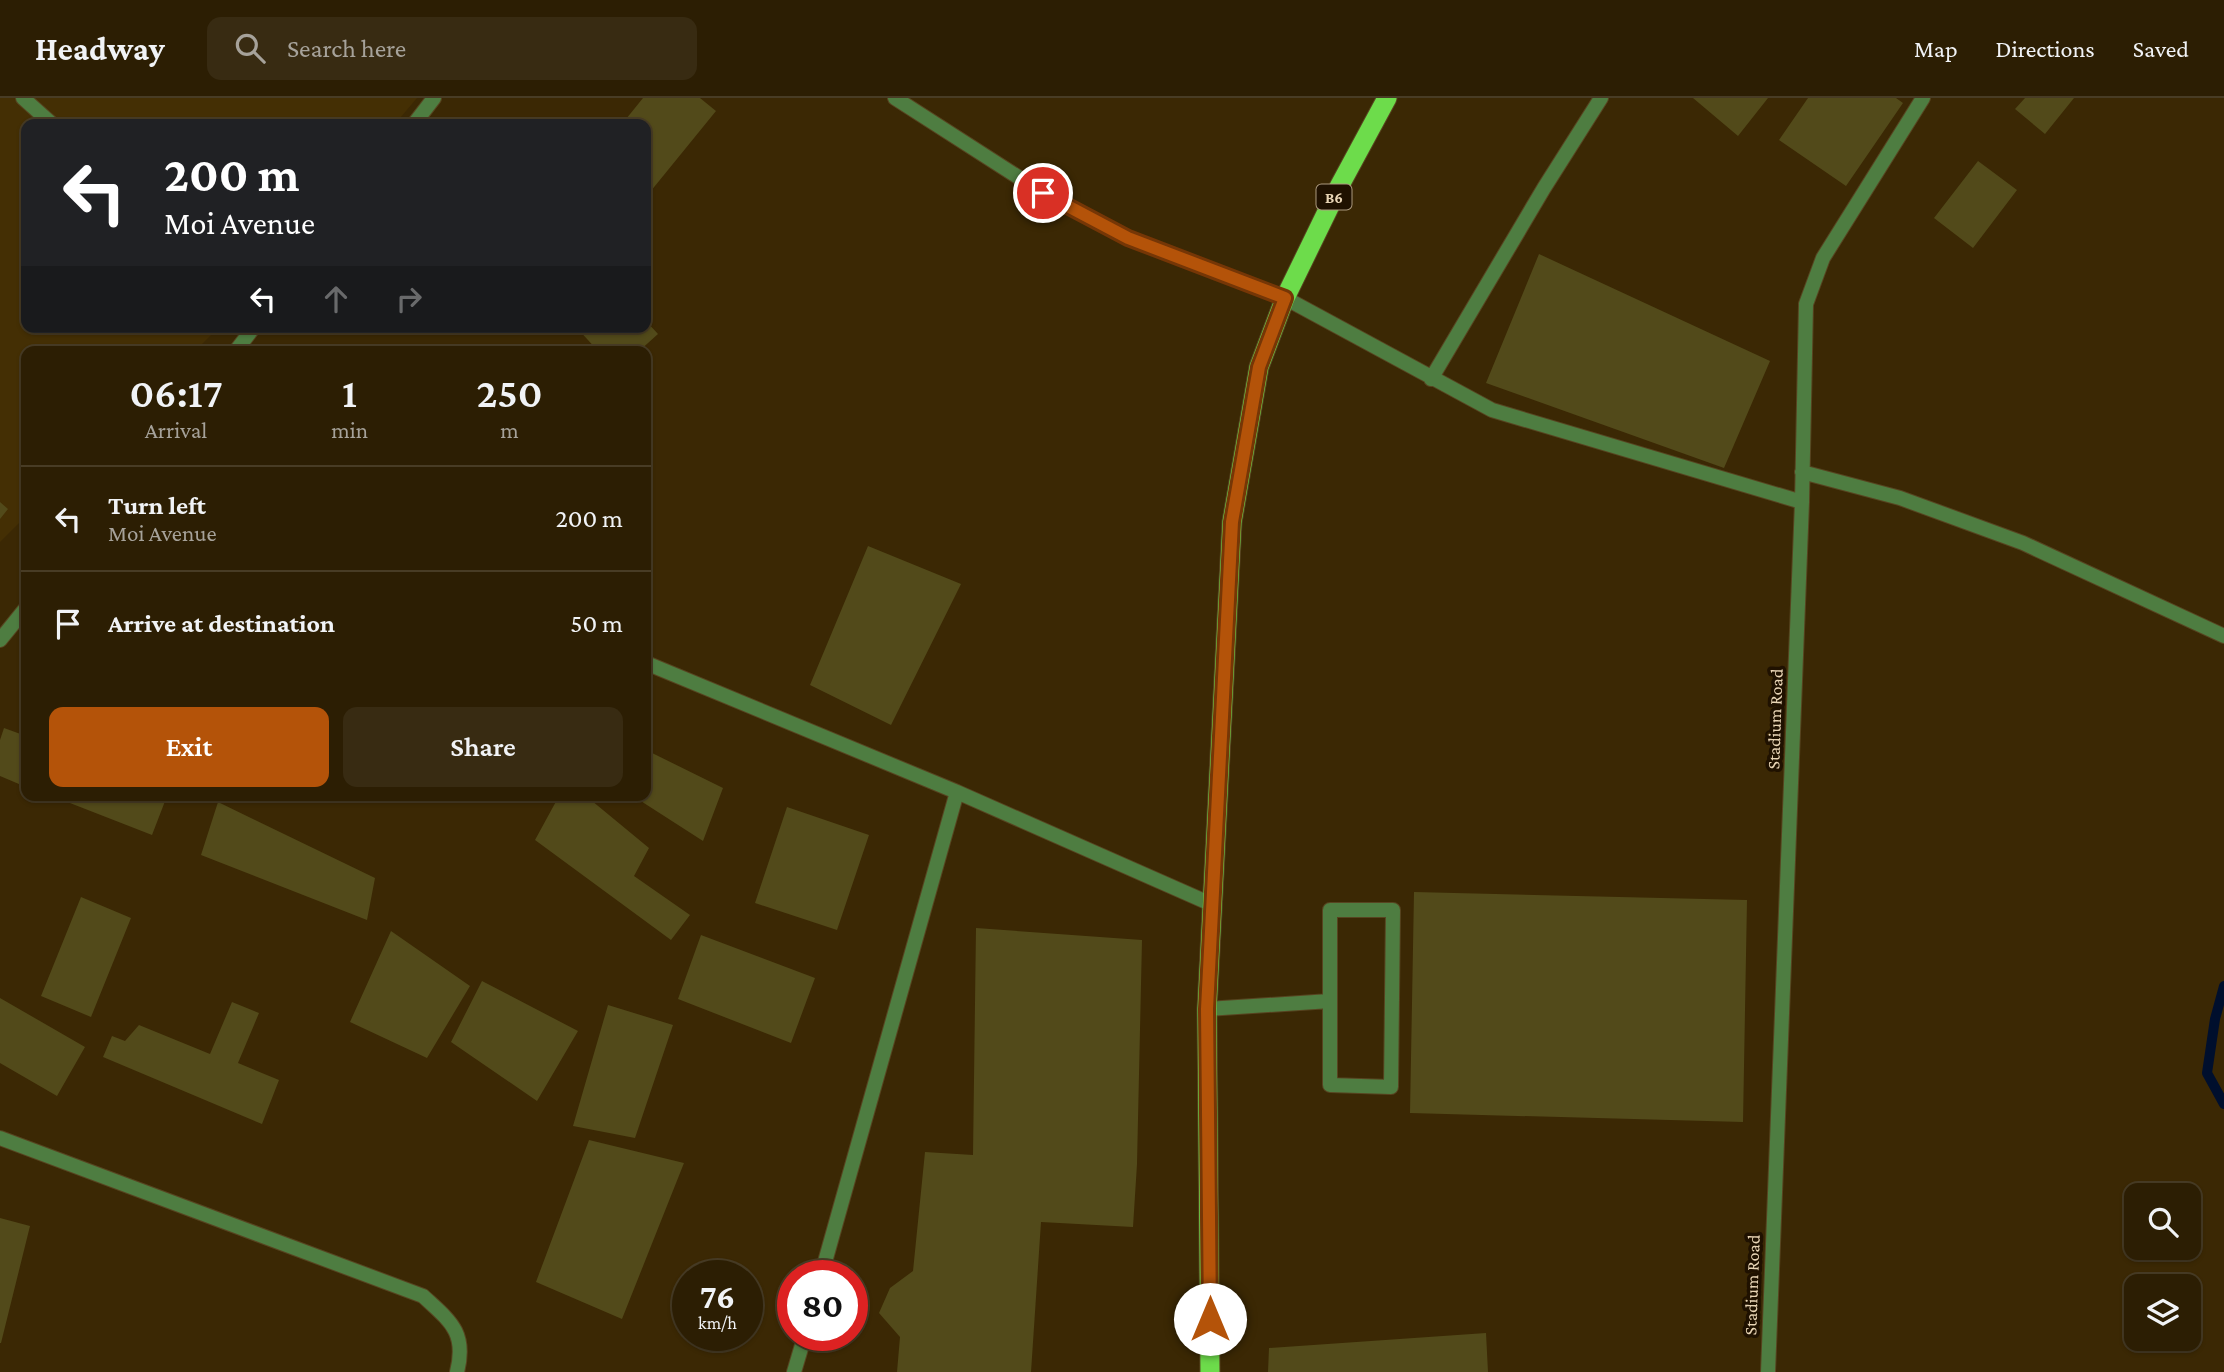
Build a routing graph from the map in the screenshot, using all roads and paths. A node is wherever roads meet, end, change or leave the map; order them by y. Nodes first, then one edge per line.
1 (23, 98) edge
2 (434, 98) edge
3 (895, 98) edge
4 (1387, 98) edge
5 (1601, 98) edge
6 (1923, 98) edge
7 (46, 119) edge
8 (418, 119) edge
9 (1285, 298) junction
10 (1431, 379) junction
11 (1802, 472) junction
12 (1802, 502) junction
13 (21, 614) edge
14 (2224, 636) edge
15 (0, 640) edge
16 (651, 665) edge
17 (957, 792) junction
18 (1211, 904) junction
19 (1329, 1000) junction
20 (1207, 1009) junction
21 (0, 1138) edge
22 (825, 1260) edge
23 (800, 1351) edge
24 (457, 1372) edge
25 (794, 1372) edge
26 (1210, 1372) edge
27 (1768, 1372) edge

1 - 7 street
2 - 8 street
3 - 9 street
4 - 9 highway, B6
5 - 10 street
6 - 11 street, Stadium Road
9 - 10 street
9 - 18 highway, B6
10 - 12 street
11 - 12 street, Stadium Road
11 - 14 street
12 - 27 street, Stadium Road
13 - 15 street
16 - 17 street
17 - 18 street
17 - 22 street
18 - 20 highway, B6
19 - 19 street
19 - 20 street
20 - 26 highway, B6
21 - 24 street
23 - 25 street

